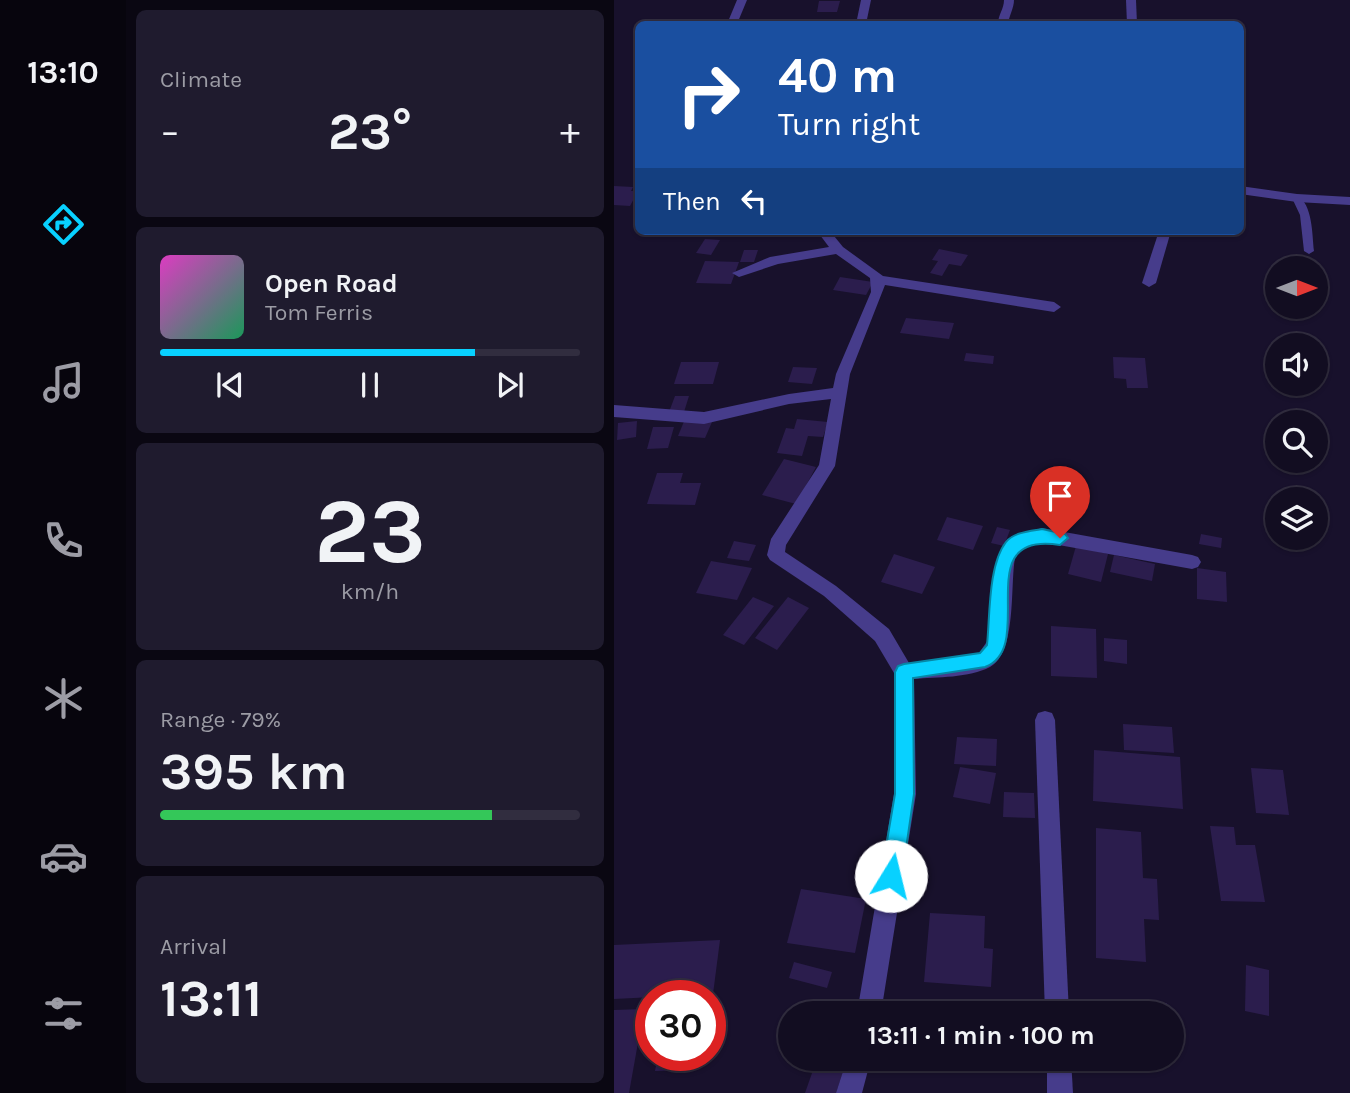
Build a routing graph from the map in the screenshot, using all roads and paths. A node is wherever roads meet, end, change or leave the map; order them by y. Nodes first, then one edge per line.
1 (742, 0) edge
2 (867, 0) edge
3 (1009, 0) edge
4 (1131, 0) edge
5 (733, 21) edge
6 (862, 21) edge
7 (1003, 21) edge
8 (1132, 21) edge
9 (1244, 191) edge
10 (1297, 198) junction
11 (1350, 201) edge
12 (826, 235) edge
13 (1164, 235) edge
14 (838, 250) junction
15 (1309, 251) dead end
16 (739, 273) dead end
17 (879, 280) junction
18 (1149, 283) dead end
19 (1054, 307) dead end
20 (839, 393) junction
21 (614, 411) edge
22 (1192, 562) dead end
23 (904, 672) junction
24 (1045, 720) dead end
25 (871, 1001) edge
26 (1057, 1001) edge
27 (855, 1071) edge
28 (1059, 1071) edge
29 (849, 1093) edge
30 (1060, 1093) edge

1 - 5 street
2 - 6 street
3 - 7 street
4 - 8 street
9 - 10 street
10 - 11 street
10 - 15 lane
12 - 14 street
13 - 18 street
14 - 16 street
14 - 17 street
17 - 19 street
17 - 20 street
20 - 21 street
20 - 23 street
22 - 23 street
23 - 25 street
24 - 26 street
27 - 29 street
28 - 30 street

